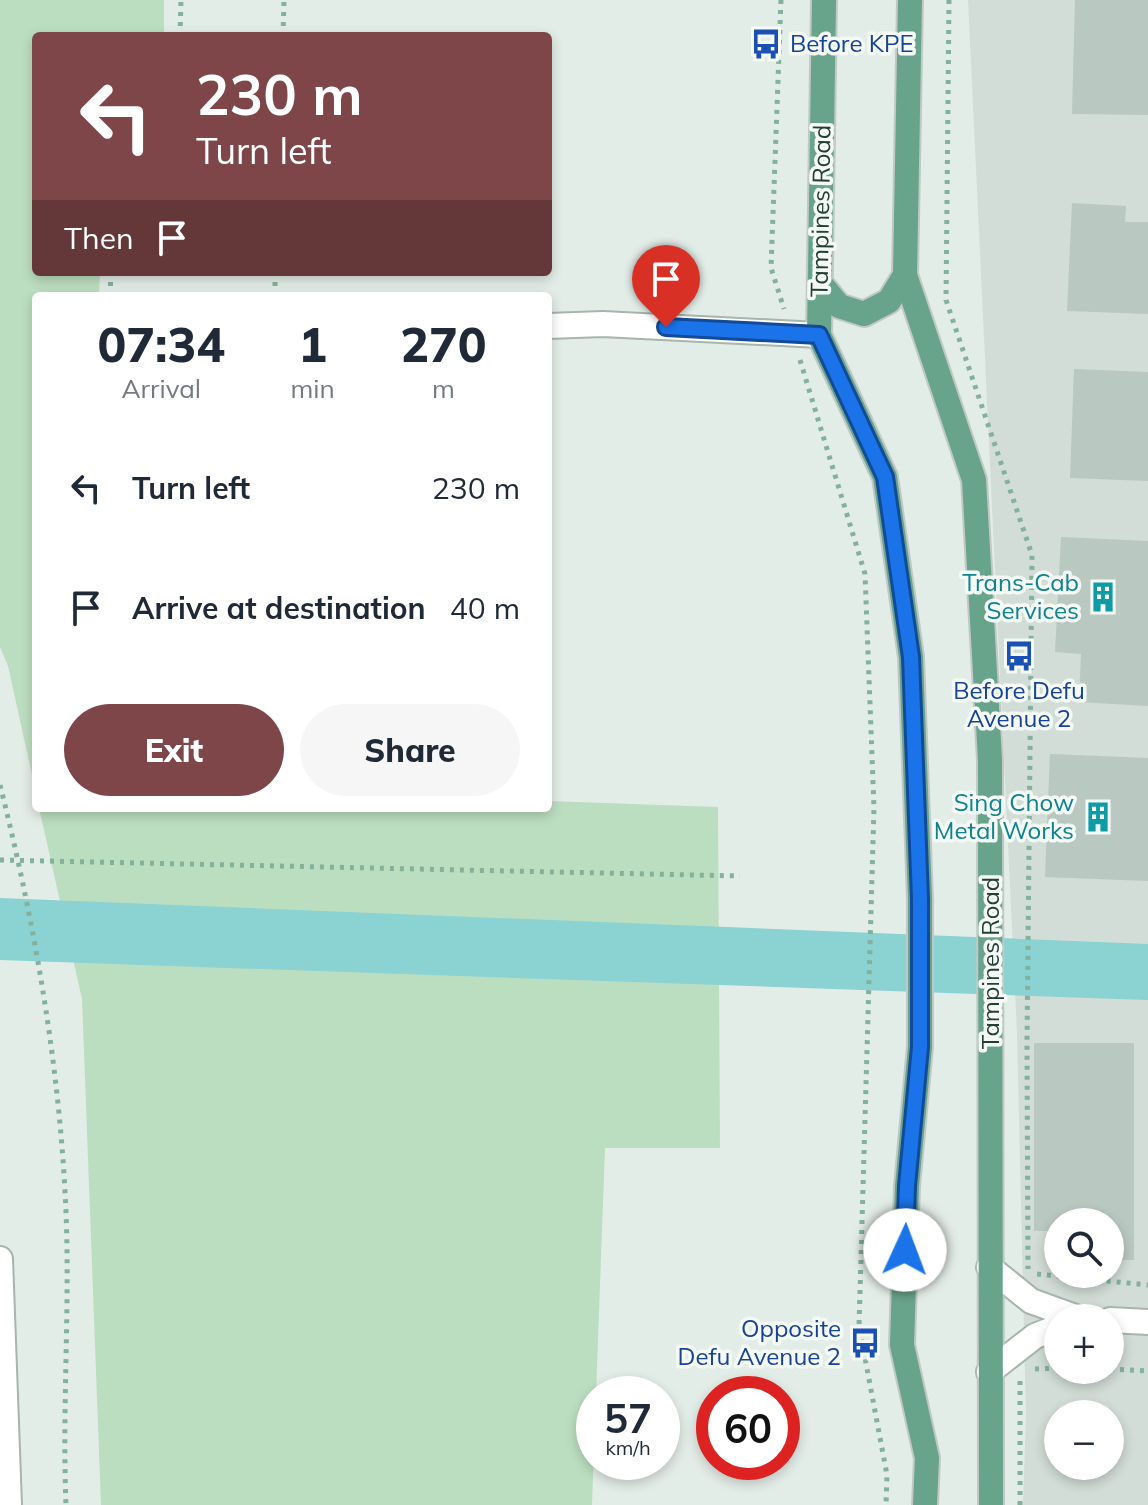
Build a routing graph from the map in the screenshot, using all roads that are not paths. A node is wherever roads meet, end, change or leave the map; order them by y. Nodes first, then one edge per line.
1 (824, 0) edge
2 (910, 0) edge
3 (905, 275) junction
4 (820, 283) junction
5 (552, 326) edge
6 (819, 335) junction
7 (0, 1259) edge
8 (989, 1267) junction
9 (1044, 1306) edge
10 (1124, 1321) edge
11 (1148, 1322) edge
12 (1044, 1332) edge
13 (989, 1372) junction
14 (9, 1505) edge
15 (925, 1505) edge
16 (991, 1505) edge

1 - 4 main road, Tampines Road
2 - 3 main road, Tampines Road
3 - 4 main road
3 - 8 main road, Tampines Road
4 - 6 main road, Tampines Road
5 - 6 street
6 - 15 main road, Tampines Road
7 - 14 street
8 - 9 street
8 - 13 main road, Tampines Road
10 - 11 street
12 - 13 street
13 - 16 main road, Tampines Road

